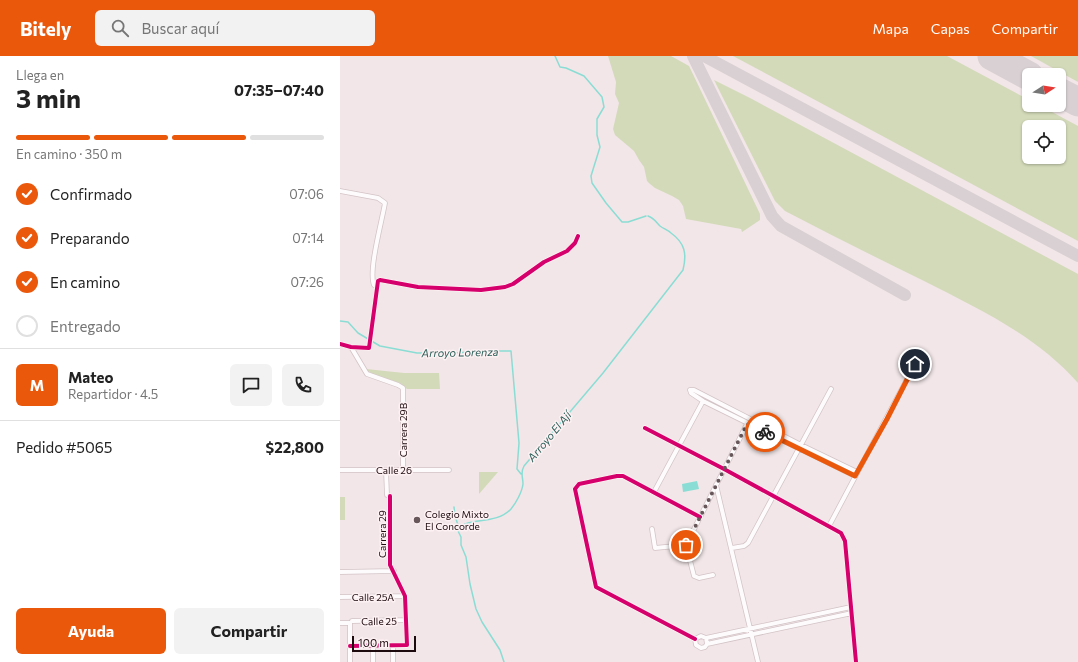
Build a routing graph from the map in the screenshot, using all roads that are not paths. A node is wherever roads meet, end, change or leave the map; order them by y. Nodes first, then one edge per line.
1 (340, 191) edge
2 (578, 236) dead end
3 (377, 286) junction
4 (340, 344) edge
5 (351, 347) junction
6 (915, 364) dead end
7 (832, 389) dead end
8 (703, 401) junction
9 (747, 424) junction
10 (645, 428) dead end
11 (679, 446) junction
12 (800, 447) junction
13 (724, 469) junction
14 (340, 470) edge
15 (386, 470) junction
16 (403, 470) junction
17 (449, 470) dead end
18 (856, 474) junction
19 (716, 486) junction
20 (654, 492) junction
21 (773, 496) junction
22 (700, 517) junction
23 (829, 526) junction
24 (652, 529) dead end
25 (686, 545) junction
26 (732, 548) junction
27 (394, 571) junction
28 (340, 572) edge
29 (713, 575) dead end
30 (405, 596) junction
31 (340, 597) edge
32 (851, 607) junction
33 (852, 613) junction
34 (406, 620) junction
35 (351, 622) junction
36 (340, 623) edge
37 (750, 629) junction
38 (752, 635) junction
39 (706, 638) junction
40 (695, 639) junction
41 (707, 644) junction
42 (393, 645) junction
43 (350, 646) junction
44 (373, 646) junction
45 (350, 662) edge
46 (373, 662) edge
47 (393, 662) edge
48 (758, 662) edge
49 (856, 662) edge

1 - 3 street
2 - 3 street
3 - 5 street
4 - 5 street
5 - 16 street, Carrera 29B
6 - 18 street
7 - 12 street
8 - 9 street
8 - 11 street
8 - 12 street
9 - 12 street
9 - 13 street
10 - 11 street
11 - 13 street
11 - 20 street
12 - 18 street
12 - 21 street
13 - 19 street
13 - 21 street
14 - 15 street, Calle 26
15 - 16 street, Calle 26
15 - 27 street, Carrera 29
16 - 17 street, Calle 26
18 - 23 street
19 - 22 street
19 - 26 street
20 - 22 street
20 - 40 street
21 - 23 street
21 - 26 street
22 - 25 street
23 - 32 street
24 - 25 street
25 - 29 street
26 - 37 street
27 - 28 street
27 - 30 street
30 - 31 street, Calle 25A
30 - 34 street
32 - 33 street
32 - 37 street
33 - 38 street
33 - 49 street
34 - 35 street, Calle 25
34 - 42 street
35 - 36 street, Calle 25
35 - 43 street
37 - 38 street
37 - 39 street
38 - 41 street
38 - 48 street
39 - 40 street
39 - 41 street
40 - 41 street
42 - 44 street
42 - 47 street
43 - 44 street
43 - 45 street
44 - 46 street

